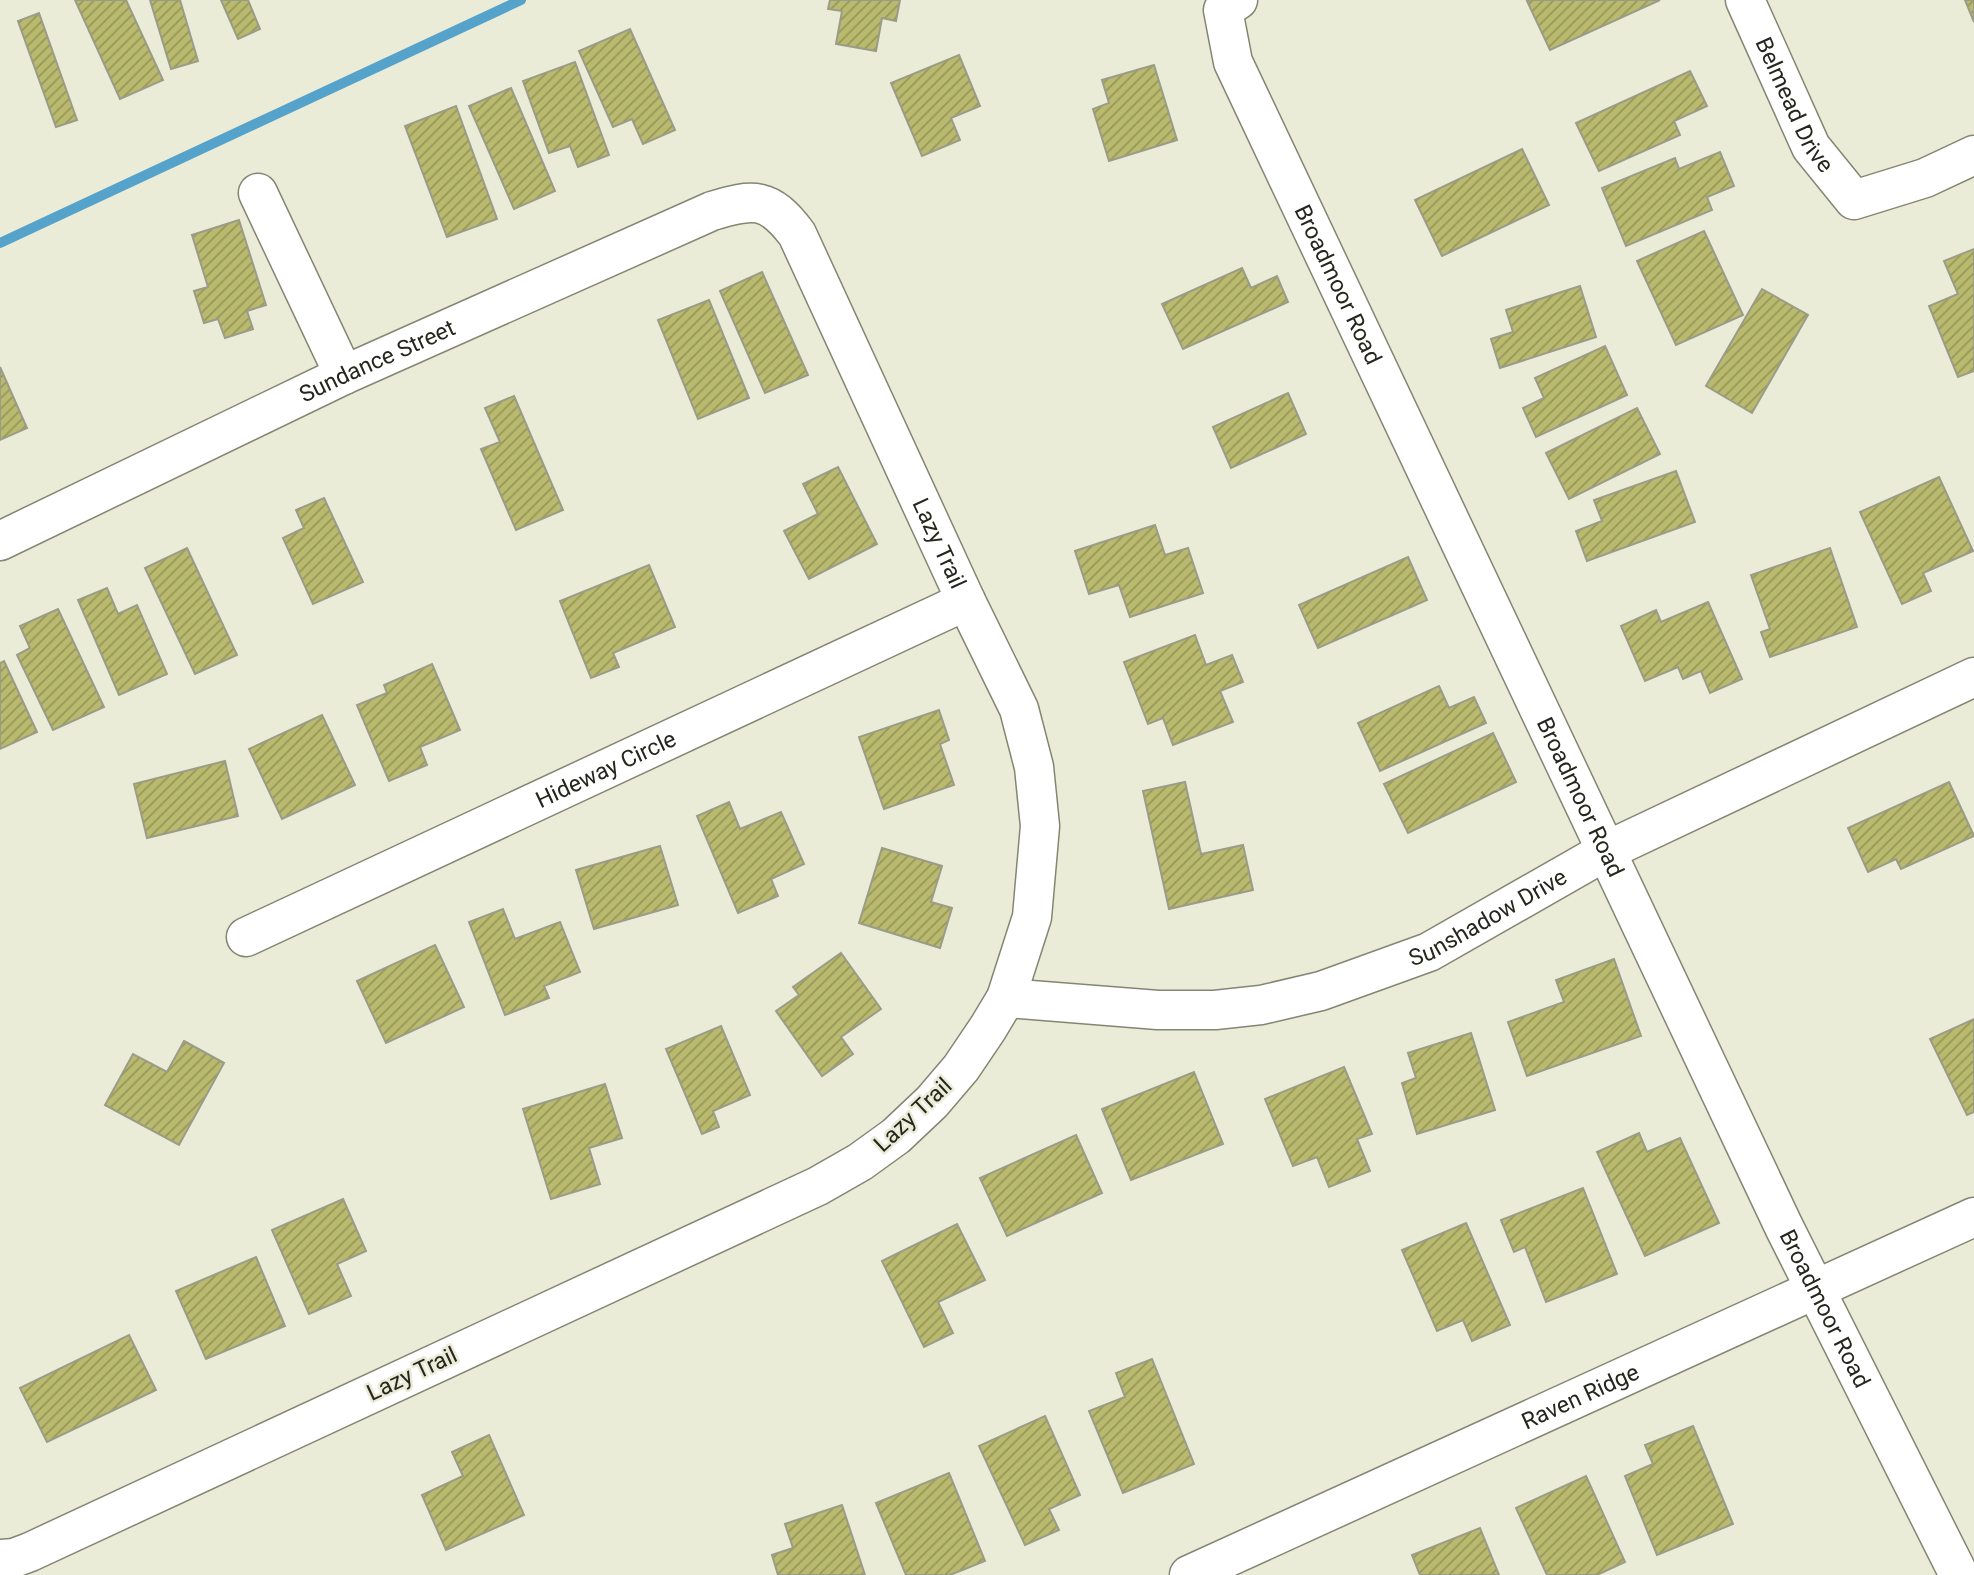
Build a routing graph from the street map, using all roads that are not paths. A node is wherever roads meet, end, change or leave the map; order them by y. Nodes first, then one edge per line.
1 (1745, 0) edge
2 (1231, 5) edge
3 (1974, 155) edge
4 (258, 192) dead end
5 (761, 202) joint
6 (344, 375) junction
7 (0, 541) edge
8 (966, 601) junction
9 (1974, 677) edge
10 (1606, 851) junction
11 (246, 937) dead end
12 (1006, 998) junction
13 (1974, 1217) edge
14 (1816, 1290) junction
15 (0, 1559) edge
16 (1189, 1575) edge
17 (1959, 1575) edge

1 - 3 street, Belmead Drive
2 - 10 street, Broadmoor Road
4 - 6 street
5 - 6 street, Sundance Street
5 - 8 street, Lazy Trail
6 - 7 street, Sundance Street
8 - 11 street, Hideway Circle
8 - 12 street, Lazy Trail
9 - 10 street, Sunshadow Drive
10 - 12 street, Sunshadow Drive
10 - 14 street, Broadmoor Road
12 - 15 street, Lazy Trail
13 - 14 street, Raven Ridge
14 - 16 street, Raven Ridge
14 - 17 street, Broadmoor Road

